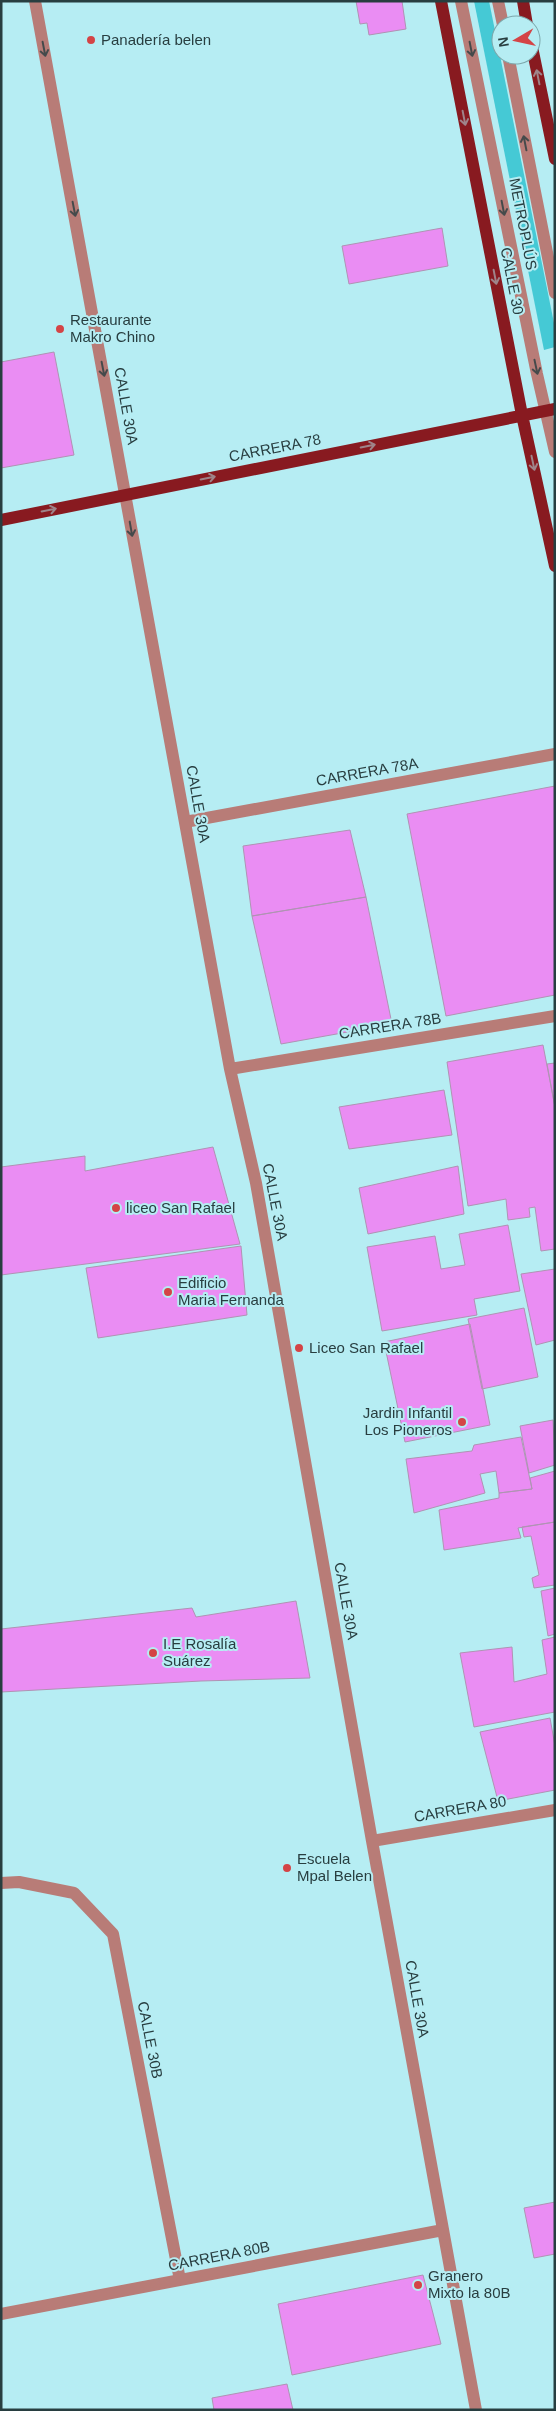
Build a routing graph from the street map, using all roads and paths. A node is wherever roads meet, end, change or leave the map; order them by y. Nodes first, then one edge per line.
1 (35, 1) edge
2 (441, 1) edge
3 (461, 1) edge
4 (498, 1) edge
5 (523, 1) edge
6 (500, 15) edge
7 (526, 15) edge
8 (510, 65) edge
9 (536, 65) edge
10 (555, 159) edge
11 (555, 294) edge
12 (550, 410) edge
13 (522, 415) junction
14 (555, 452) edge
15 (125, 496) junction
16 (1, 520) edge
17 (555, 566) edge
18 (555, 754) edge
19 (185, 822) junction
20 (555, 1016) edge
21 (230, 1069) junction
22 (555, 1810) edge
23 (372, 1841) junction
24 (1, 1883) edge
25 (443, 2230) junction
26 (180, 2280) junction
27 (1, 2314) edge
28 (476, 2410) edge

1 -> 15 street, CALLE 30A
2 -> 13 main road, CALLE 30
3 -> 12 street, METROPLÚS
4 - 6 street
5 - 7 main road
11 -> 8 street, METROPLÚS
10 -> 9 main road
12 - 13 main road, CARRERA 78
12 - 14 street, METROPLÚS
15 -> 13 main road, CARRERA 78
13 -> 17 main road, CALLE 30
16 -> 15 main road, CARRERA 78
15 -> 19 street, CALLE 30A
18 - 19 street, CARRERA 78A
19 - 21 street, CALLE 30A
20 - 21 street, CARRERA 78B
21 - 23 street, CALLE 30A
22 - 23 street, CARRERA 80
23 - 25 street, CALLE 30A
24 - 26 street, CALLE 30B
25 - 26 street, CARRERA 80B
25 - 28 street, CALLE 30A
26 - 27 street, CARRERA 80B

